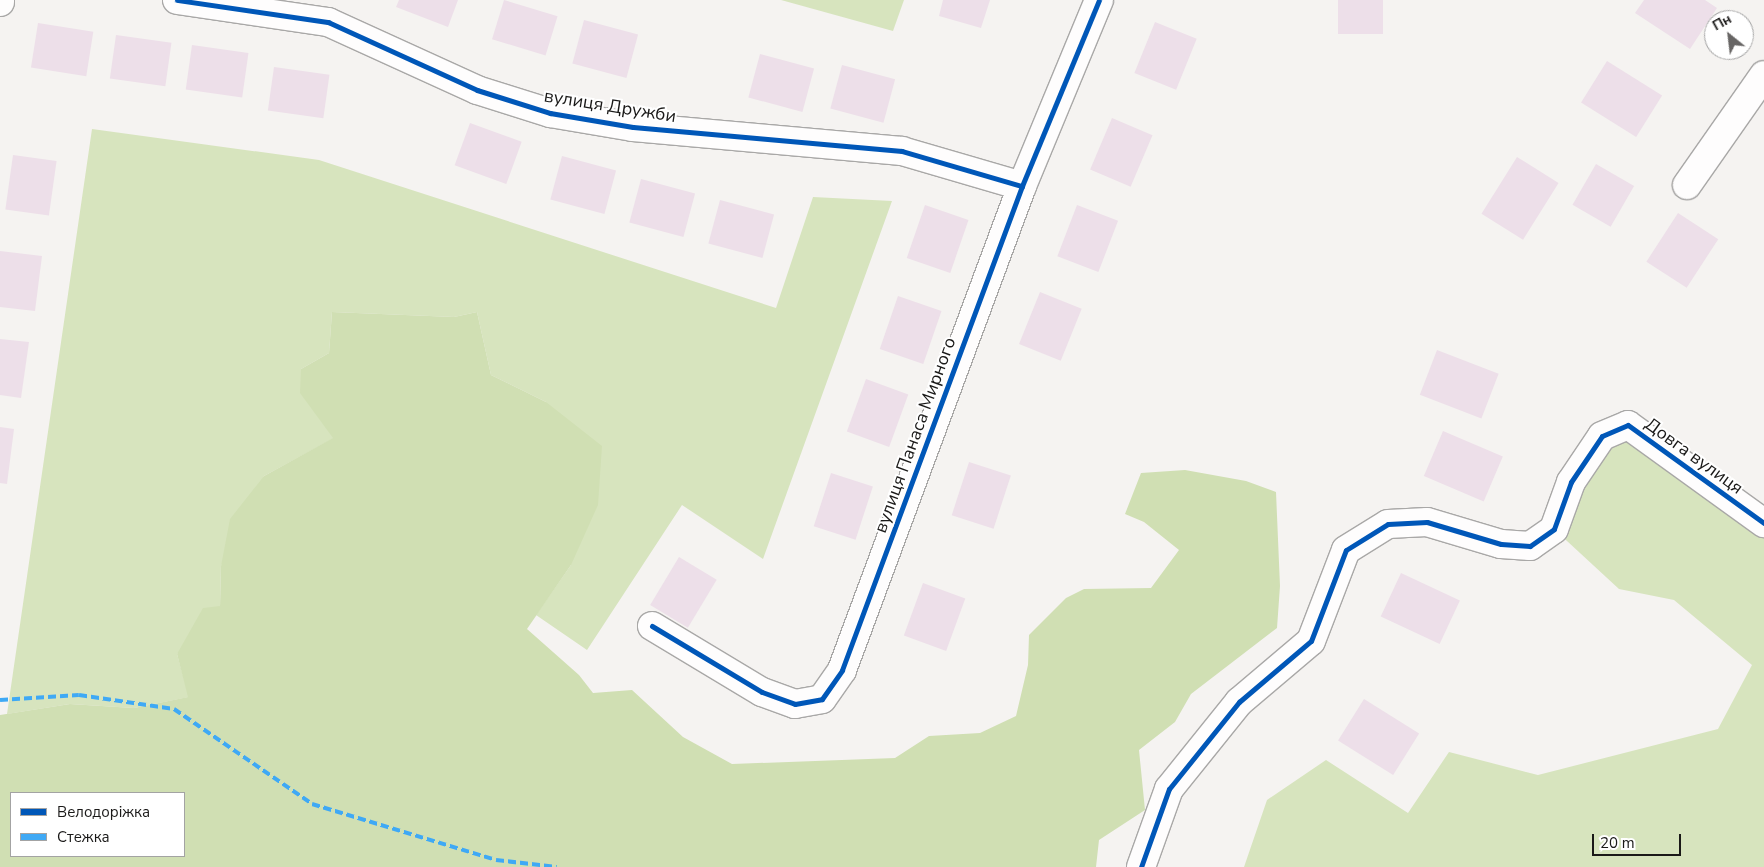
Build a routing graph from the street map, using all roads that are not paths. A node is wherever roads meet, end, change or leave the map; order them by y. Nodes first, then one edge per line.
1 (177, 0) edge
2 (1099, 0) edge
3 (332, 11) edge
4 (1764, 75) edge
5 (1688, 185) dead end
6 (1022, 186) junction
7 (1764, 523) edge
8 (652, 626) dead end
9 (1141, 867) edge

1 - 3 street, вулиця Дружби
2 - 6 street, вулиця Панаса Мирного
3 - 6 street, вулиця Дружби
4 - 5 street
6 - 8 street, вулиця Панаса Мирного
7 - 9 street, Довга вулиця

